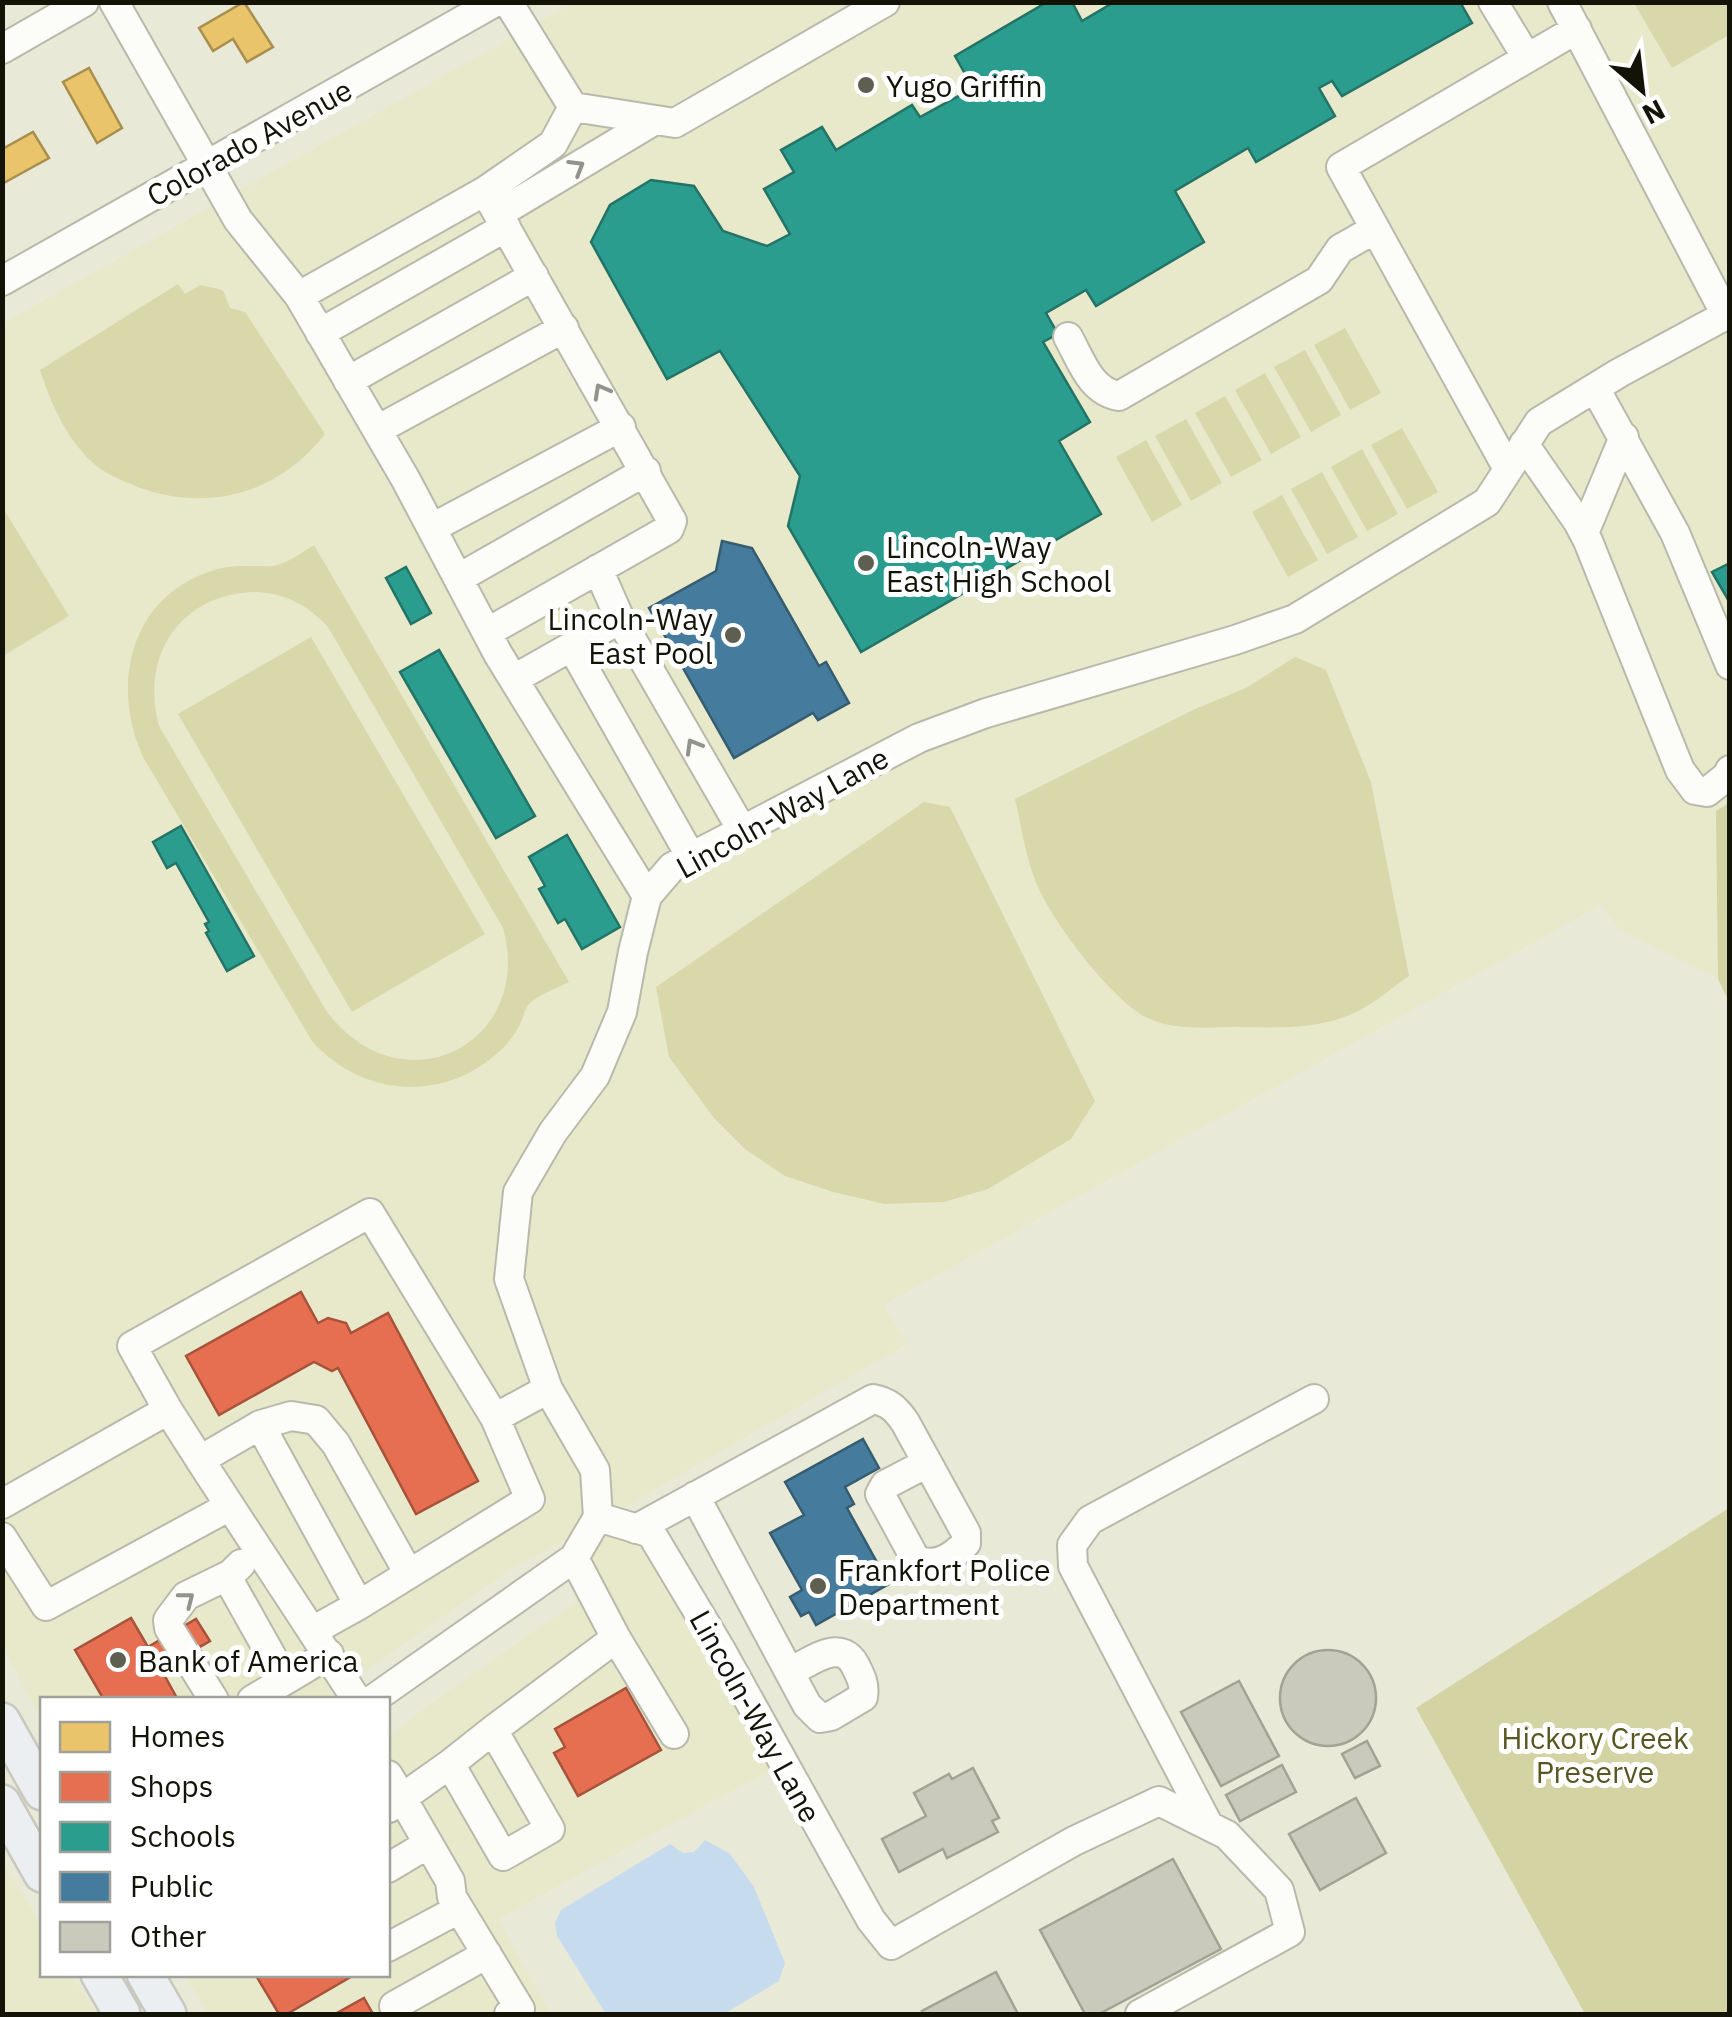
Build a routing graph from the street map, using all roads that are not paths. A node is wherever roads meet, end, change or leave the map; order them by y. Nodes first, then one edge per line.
1 (84, 2) edge
2 (114, 2) edge
3 (495, 2) edge
4 (508, 2) edge
5 (885, 2) edge
6 (1493, 2) edge
7 (1562, 2) edge
8 (1577, 29) junction
9 (2, 49) edge
10 (1527, 58) junction
11 (572, 107) junction
12 (656, 120) junction
13 (205, 166) junction
14 (502, 221) junction
15 (1375, 229) junction
16 (534, 276) junction
17 (2, 281) edge
18 (298, 296) junction
19 (564, 328) junction
20 (320, 333) junction
21 (1068, 337) dead end
22 (348, 381) junction
23 (1595, 388) junction
24 (620, 427) junction
25 (377, 430) junction
26 (1624, 437) junction
27 (1524, 444) junction
28 (1508, 470) junction
29 (646, 471) junction
30 (432, 528) junction
31 (1584, 533) junction
32 (598, 569) junction
33 (459, 578) junction
34 (620, 619) junction
35 (488, 632) junction
36 (572, 648) junction
37 (1730, 665) edge
38 (514, 679) junction
39 (1730, 770) edge
40 (742, 830) junction
41 (691, 858) junction
42 (647, 896) junction
43 (548, 1388) junction
44 (1314, 1399) dead end
45 (168, 1410) junction
46 (496, 1418) junction
47 (260, 1425) junction
48 (200, 1460) junction
49 (927, 1462) dead end
50 (695, 1496) junction
51 (2, 1504) edge
52 (230, 1506) junction
53 (598, 1517) junction
54 (636, 1529) junction
55 (2, 1537) edge
56 (260, 1551) junction
57 (574, 1558) junction
58 (232, 1574) junction
59 (409, 1574) junction
60 (359, 1606) junction
61 (616, 1638) junction
62 (321, 1642) junction
63 (790, 1672) junction
64 (284, 1680) junction
65 (212, 1697) edge
66 (257, 1697) edge
67 (355, 1697) edge
68 (376, 1697) edge
69 (2, 1720) edge
70 (494, 1730) junction
71 (674, 1734) dead end
72 (450, 1764) junction
73 (40, 1788) edge
74 (392, 1794) edge
75 (2, 1803) edge
76 (1209, 1826) junction
77 (428, 1844) junction
78 (390, 1867) edge
79 (40, 1870) edge
80 (459, 1909) junction
81 (390, 1945) edge
82 (487, 1954) junction
83 (101, 1977) edge
84 (148, 1977) edge
85 (517, 2013) edge
86 (122, 2014) edge
87 (168, 2014) edge
88 (398, 2014) edge
89 (1140, 2014) edge

1 - 9 street
2 - 13 street
3 - 13 street, Colorado Avenue
4 - 11 street
5 - 12 street
6 - 10 street
7 - 8 street
8 - 10 street
8 - 23 street
10 - 15 street
11 - 12 street
11 - 14 street
14 -> 12 street
13 - 17 street, Colorado Avenue
13 - 18 street
14 - 16 street
14 - 18 street
14 - 20 street
15 - 21 street
15 - 28 street
16 - 19 street
16 - 22 street
18 - 20 street
24 -> 19 street
19 - 25 street
20 - 22 street
22 - 25 street
23 - 26 street
23 - 27 street
24 - 29 street
24 - 30 street
25 - 30 street
26 - 31 street
26 - 37 street
27 - 28 street
27 - 31 street
28 - 40 street, Lincoln-Way Lane
29 - 32 street
29 - 33 street
30 - 33 street
31 - 39 street
32 - 34 street
32 - 35 street
33 - 35 street
34 - 36 street
40 -> 34 street
35 - 38 street
36 - 38 street
36 - 41 street
38 - 42 street
40 - 41 street, Lincoln-Way Lane
41 - 42 street, Lincoln-Way Lane
42 - 43 street, Lincoln-Way Lane
43 - 46 street
43 - 53 street, Lincoln-Way Lane
44 - 76 street
45 - 46 street
45 - 48 street
45 - 51 street
46 - 59 street
47 - 48 street
47 - 59 street
47 - 60 street
48 - 52 street
49 - 50 street
50 - 54 street
50 - 63 street
52 - 55 street
52 - 56 street
53 - 54 street, Lincoln-Way Lane
53 - 57 street
54 - 76 street, Lincoln-Way Lane
56 - 58 street
56 - 62 street
57 - 61 street
57 - 68 street
58 - 64 street
65 -> 58 street
59 - 60 street
60 - 62 street
61 - 70 street
61 - 71 street
62 - 64 street
62 - 67 street
63 - 63 street
64 - 66 street
69 - 73 main road
70 - 72 street
70 - 72 street
72 - 74 street
74 - 77 street
75 - 79 main road
76 - 89 street
77 - 78 street
77 - 80 street
80 - 81 street
80 - 82 street
82 - 85 street
82 - 88 street
83 - 86 main road
84 - 87 main road

